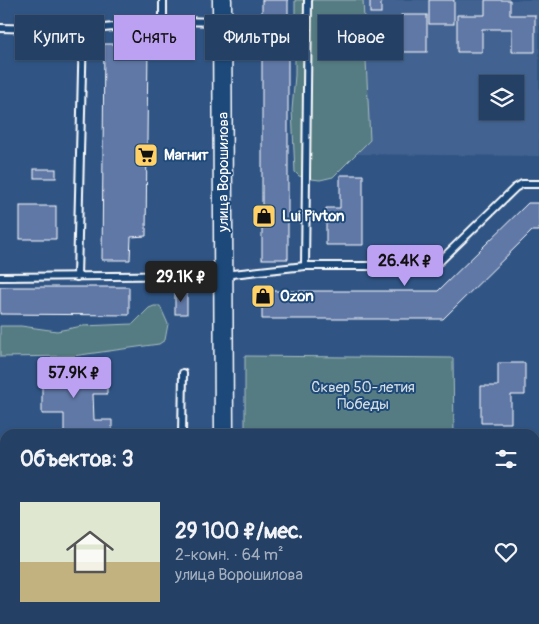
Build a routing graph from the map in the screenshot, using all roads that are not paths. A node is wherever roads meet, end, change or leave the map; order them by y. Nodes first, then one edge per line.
1 (163, 0) edge
2 (222, 0) edge
3 (308, 0) edge
4 (163, 15) edge
5 (222, 15) edge
6 (0, 28) edge
7 (15, 28) edge
8 (82, 60) edge
9 (222, 60) edge
10 (539, 184) edge
11 (306, 266) junction
12 (223, 275) junction
13 (0, 277) edge
14 (77, 277) junction
15 (183, 373) dead end
16 (182, 429) edge
17 (224, 429) edge

1 - 4 lane
2 - 5 main road, улица Ворошилова
3 - 11 lane
6 - 7 lane
8 - 14 lane
9 - 12 main road, улица Ворошилова
10 - 11 lane
11 - 12 lane
12 - 14 lane
12 - 17 main road, улица Ворошилова
13 - 14 lane
15 - 16 lane

